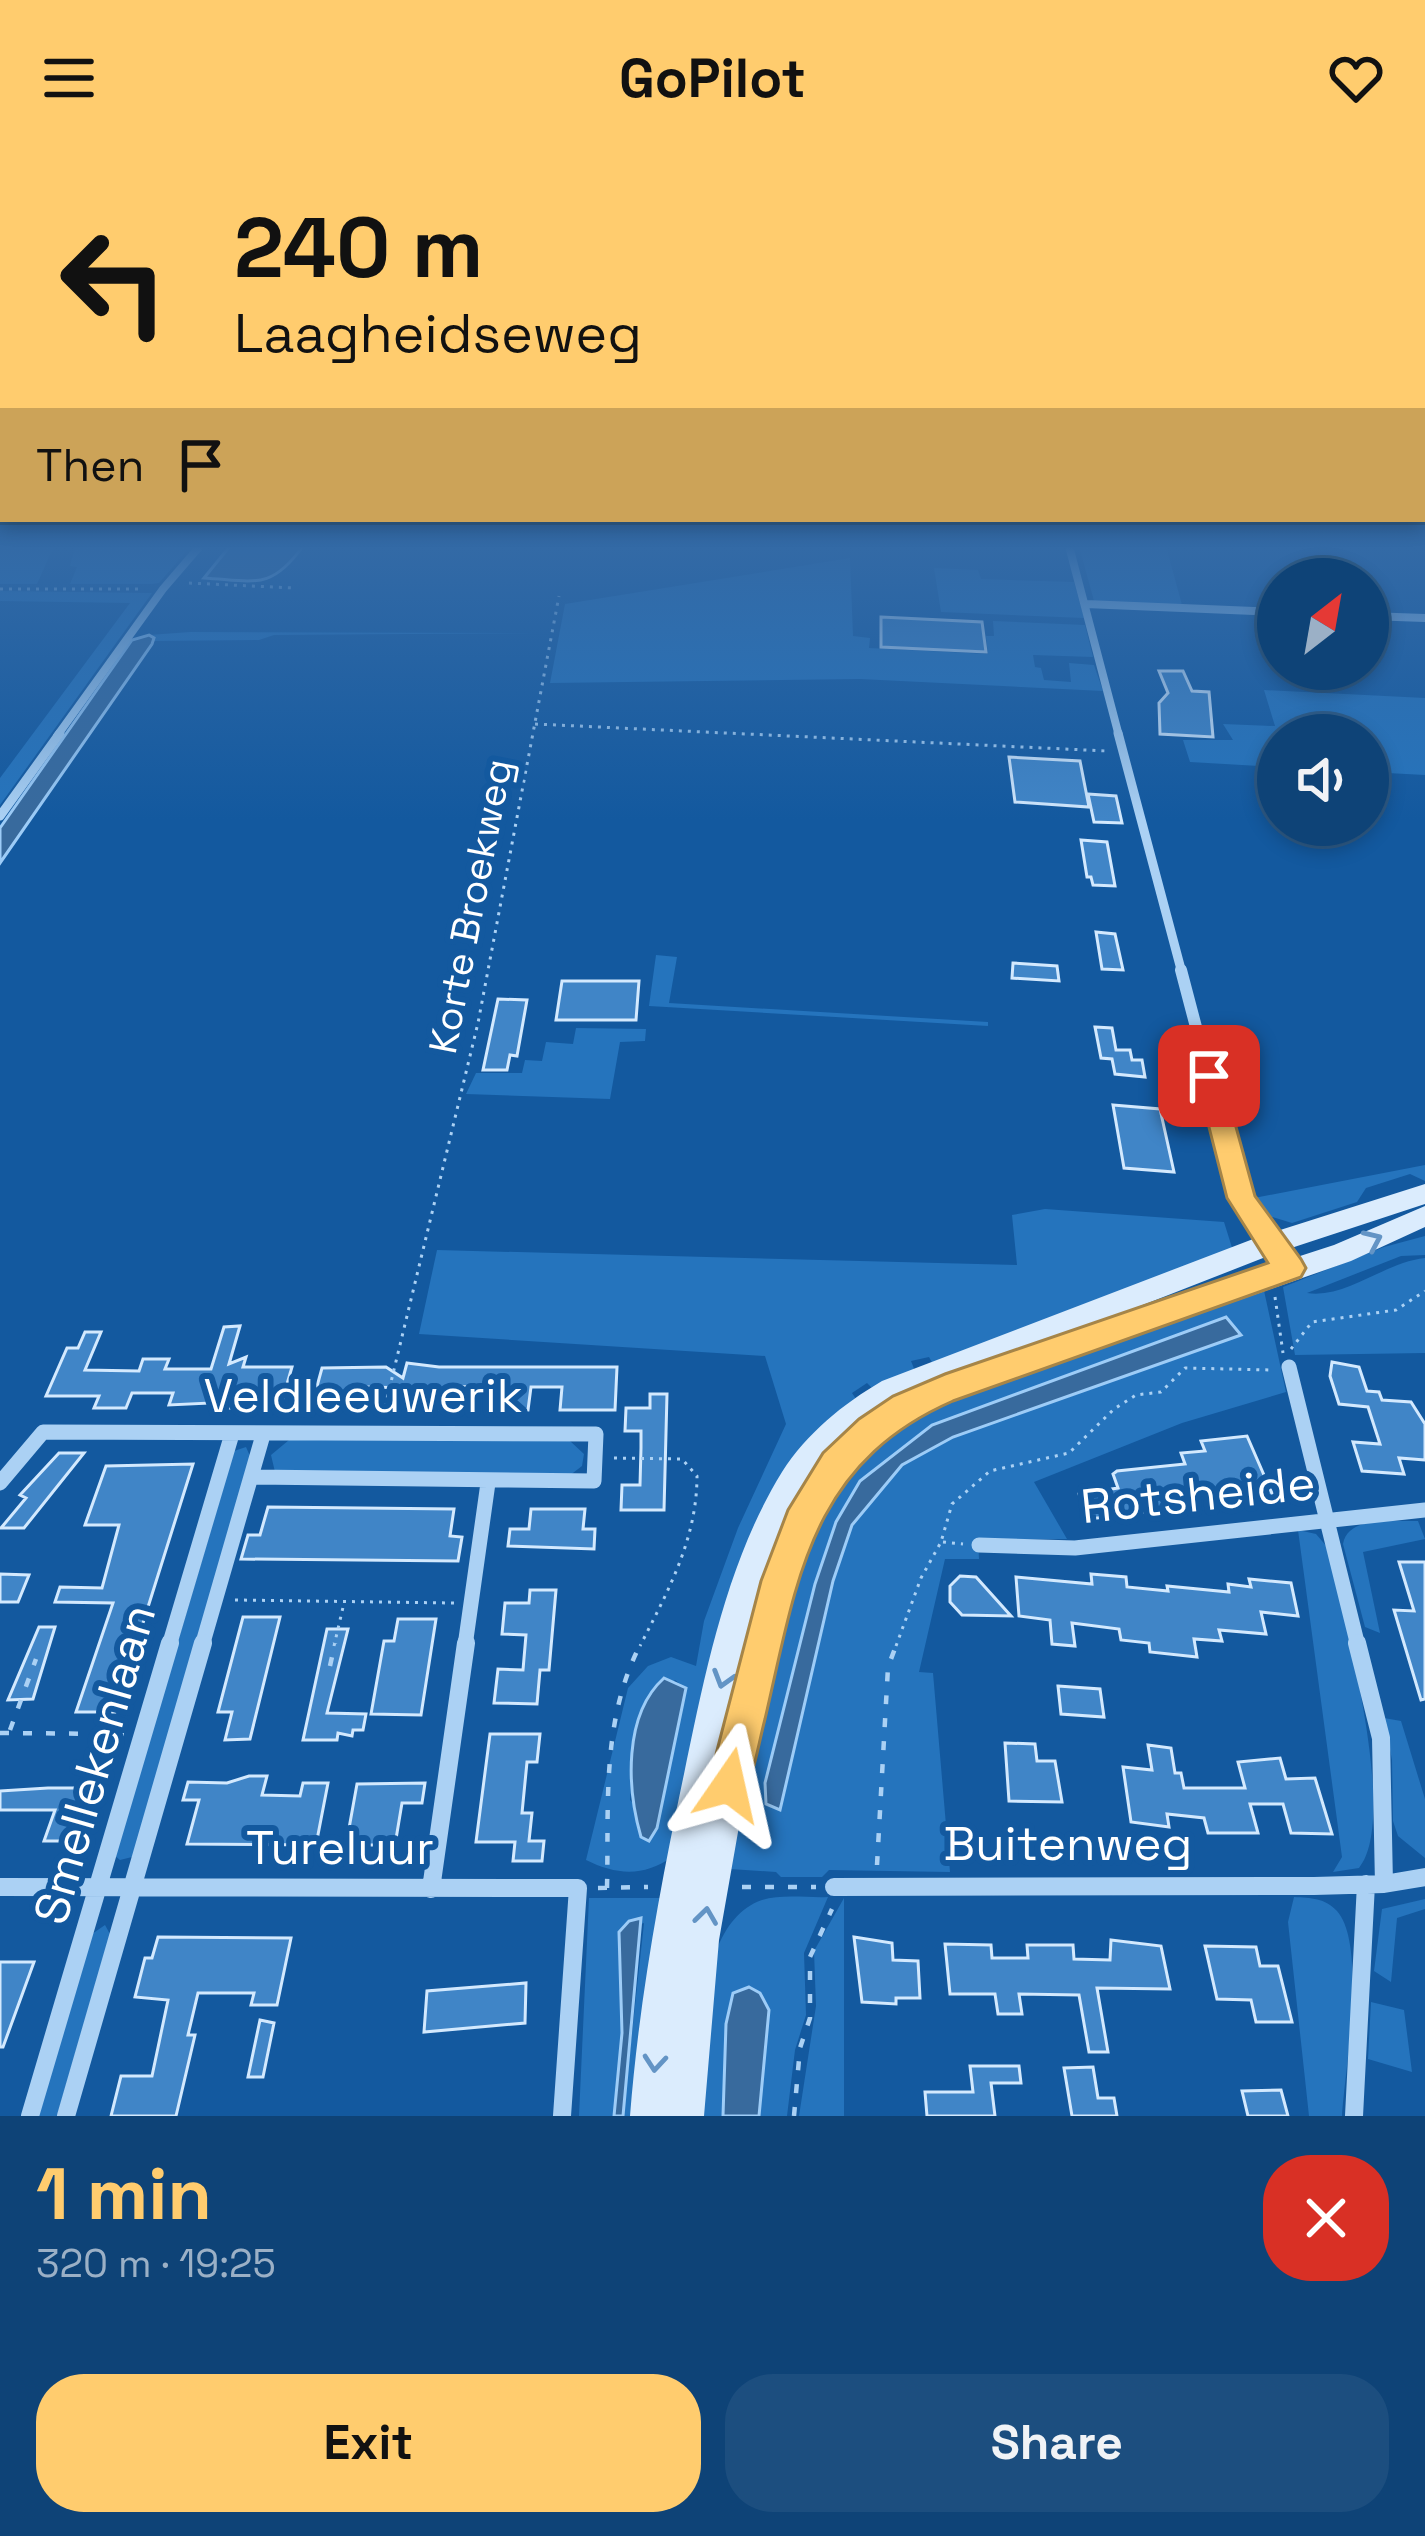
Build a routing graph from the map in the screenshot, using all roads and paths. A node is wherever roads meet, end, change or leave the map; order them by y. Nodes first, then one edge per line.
1 (128, 637) edge
2 (551, 637) edge
3 (1095, 637) edge
4 (533, 724) junction
5 (1125, 752) junction
6 (0, 816) edge
7 (1425, 1194) edge
8 (1425, 1216) edge
9 (1275, 1264) junction
10 (1425, 1291) edge
11 (1286, 1361) junction
12 (379, 1433) junction
13 (232, 1434) junction
14 (263, 1435) junction
15 (595, 1458) junction
16 (251, 1478) junction
17 (0, 1483) edge
18 (488, 1483) junction
19 (1425, 1510) edge
20 (1330, 1520) junction
21 (941, 1542) dead end
22 (979, 1546) joint
23 (216, 1600) junction
24 (344, 1601) junction
25 (471, 1603) junction
26 (36, 1658) dead end
27 (330, 1666) dead end
28 (0, 1733) edge
29 (9, 1733) junction
30 (144, 1734) junction
31 (1425, 1877) edge
32 (1375, 1884) junction
33 (0, 1887) edge
34 (695, 1887) junction
35 (833, 1887) junction
36 (431, 1888) junction
37 (578, 1888) junction
38 (607, 1888) junction
39 (131, 1889) junction
40 (99, 1890) junction
41 (30, 2116) edge
42 (67, 2116) edge
43 (562, 2116) edge
44 (651, 2116) edge
45 (683, 2116) edge
46 (794, 2116) edge
47 (1354, 2116) edge

1 - 6 street
2 - 4 path
3 - 5 street
4 - 5 path, Korte Broekweg
4 - 12 path, Korte Broekweg
5 - 9 street
7 - 9 street
9 -> 8 street
9 - 11 path
9 - 34 street
10 - 11 path
11 - 20 street
12 - 14 street, Veldleeuwerik
12 - 15 street, Veldleeuwerik
13 - 14 street, Veldleeuwerik
13 - 17 street, Veldleeuwerik
13 - 30 street, Smellekenlaan
14 - 16 street, Smellekenlaan
15 - 18 street, Veldleeuwerik
15 - 38 path
16 - 18 street, Veldleeuwerik
16 - 23 street, Smellekenlaan
18 - 25 street
19 - 20 street, Rotsheide
20 - 22 street, Rotsheide
20 - 32 street
21 - 22 path
23 - 24 path
23 - 39 street, Smellekenlaan
24 - 25 path
24 - 27 path
25 - 36 street
26 - 29 path
28 - 29 path
29 - 30 path
30 - 40 street, Smellekenlaan
31 - 32 street, Buitenweg
32 - 35 street, Buitenweg
32 - 47 street
33 - 40 street, Tureluur
34 - 35 path
34 - 38 path
34 -> 44 street
45 -> 34 street
35 - 46 path
36 - 37 street, Tureluur
36 - 39 street, Tureluur
37 - 38 path
37 - 43 street
39 - 40 street, Tureluur
39 - 42 street, Smellekenlaan
40 - 41 street, Smellekenlaan

